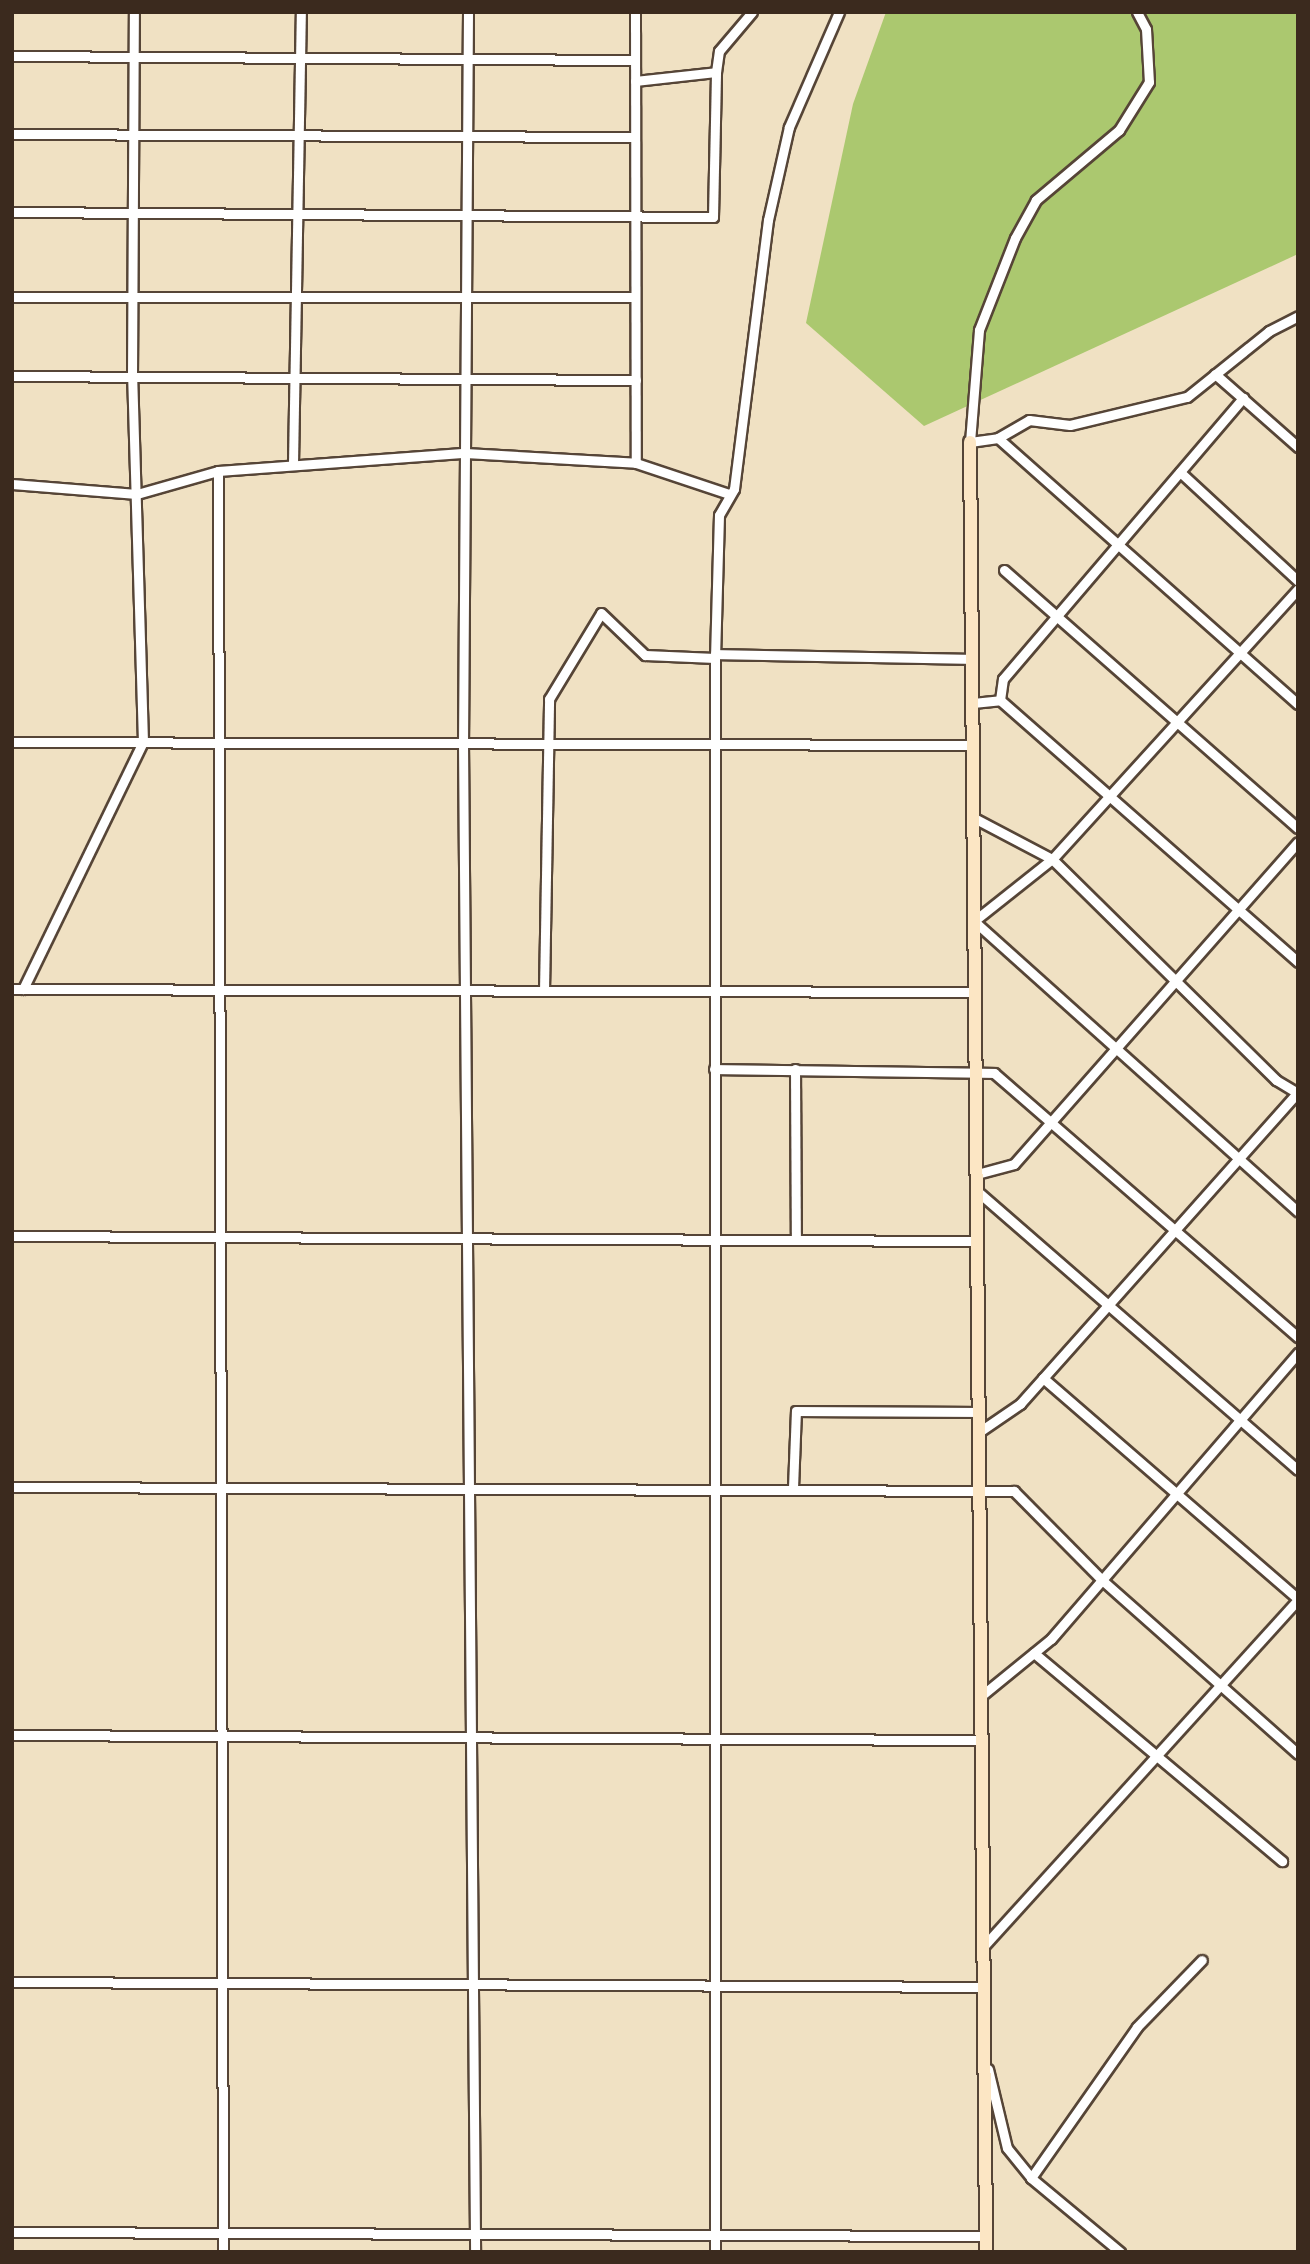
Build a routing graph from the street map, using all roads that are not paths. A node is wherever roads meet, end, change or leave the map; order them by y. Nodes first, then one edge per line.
1 (134, 12) edge
2 (301, 12) edge
3 (468, 12) edge
4 (635, 12) edge
5 (752, 12) edge
6 (839, 12) edge
7 (1137, 12) edge
8 (12, 56) edge
9 (134, 56) junction
10 (301, 58) junction
11 (467, 59) junction
12 (635, 60) junction
13 (716, 72) junction
14 (635, 81) junction
15 (12, 134) edge
16 (133, 135) junction
17 (300, 136) junction
18 (467, 136) junction
19 (635, 137) junction
20 (12, 212) edge
21 (133, 213) junction
22 (300, 214) junction
23 (466, 214) junction
24 (635, 216) junction
25 (12, 297) edge
26 (635, 297) junction
27 (132, 298) junction
28 (300, 298) junction
29 (466, 299) junction
30 (1295, 321) edge
31 (1215, 374) junction
32 (297, 375) junction
33 (466, 375) junction
34 (12, 376) edge
35 (132, 376) junction
36 (635, 380) junction
37 (1243, 398) junction
38 (998, 438) junction
39 (970, 443) junction
40 (1298, 447) edge
41 (465, 453) junction
42 (293, 463) junction
43 (636, 463) junction
44 (218, 471) junction
45 (1180, 472) junction
46 (12, 484) edge
47 (136, 494) junction
48 (729, 494) junction
49 (1119, 543) junction
50 (1004, 570) dead end
51 (1298, 581) edge
52 (1298, 589) edge
53 (1057, 616) junction
54 (1241, 653) junction
55 (715, 656) junction
56 (972, 659) junction
57 (1000, 700) junction
58 (973, 703) junction
59 (1298, 704) edge
60 (1177, 724) junction
61 (217, 741) junction
62 (12, 742) edge
63 (143, 742) junction
64 (463, 743) junction
65 (547, 744) junction
66 (714, 744) junction
67 (973, 745) junction
68 (1113, 793) junction
69 (974, 818) junction
70 (1298, 828) edge
71 (1298, 842) edge
72 (1052, 859) junction
73 (1238, 909) junction
74 (974, 921) junction
75 (1298, 962) edge
76 (1173, 981) junction
77 (12, 989) edge
78 (23, 989) junction
79 (216, 990) junction
80 (466, 991) junction
81 (544, 991) junction
82 (715, 991) junction
83 (975, 992) junction
84 (1115, 1048) junction
85 (715, 1069) junction
86 (796, 1069) junction
87 (976, 1071) junction
88 (1298, 1093) edge
89 (1051, 1121) junction
90 (1238, 1159) junction
91 (977, 1174) junction
92 (977, 1191) junction
93 (1298, 1212) edge
94 (1176, 1229) junction
95 (12, 1236) edge
96 (217, 1237) junction
97 (467, 1239) junction
98 (715, 1240) junction
99 (796, 1240) junction
100 (977, 1241) junction
101 (1112, 1302) junction
102 (1298, 1337) edge
103 (1298, 1353) edge
104 (1044, 1378) junction
105 (979, 1412) junction
106 (1241, 1418) junction
107 (979, 1432) junction
108 (1298, 1470) edge
109 (12, 1486) edge
110 (219, 1487) junction
111 (469, 1488) junction
112 (715, 1488) junction
113 (793, 1488) junction
114 (979, 1489) junction
115 (1174, 1496) junction
116 (1102, 1580) junction
117 (1298, 1600) edge
118 (1034, 1653) junction
119 (1221, 1686) junction
120 (981, 1696) junction
121 (12, 1735) edge
122 (220, 1736) junction
123 (471, 1737) junction
124 (715, 1738) junction
125 (982, 1740) junction
126 (1298, 1754) edge
127 (1155, 1759) junction
128 (1282, 1861) dead end
129 (983, 1947) junction
130 (1202, 1960) dead end
131 (12, 1982) edge
132 (221, 1983) junction
133 (473, 1984) junction
134 (715, 1986) junction
135 (984, 1987) junction
136 (984, 2053) junction
137 (1031, 2178) junction
138 (12, 2232) edge
139 (223, 2233) junction
140 (475, 2234) junction
141 (715, 2235) junction
142 (986, 2236) junction
143 (223, 2252) edge
144 (475, 2252) edge
145 (715, 2252) edge
146 (986, 2252) edge
147 (1121, 2252) edge

1 - 9 street
2 - 10 street
3 - 11 street
4 - 12 street
5 - 13 street
6 - 48 street
7 - 39 street
8 - 9 street
9 - 10 street
9 - 16 street
10 - 11 street
10 - 17 street
11 - 12 street
11 - 18 street
12 - 14 street
13 - 14 street
13 - 24 street
14 - 19 street
15 - 16 street
16 - 17 street
16 - 21 street
17 - 18 street
17 - 22 street
18 - 19 street
18 - 23 street
19 - 24 street
20 - 21 street
21 - 22 street
21 - 27 street
22 - 23 street
22 - 28 street
23 - 24 street
23 - 29 street
24 - 26 street
25 - 27 street
26 - 29 street
26 - 36 street
27 - 28 street
27 - 35 street
28 - 29 street
28 - 32 street
29 - 33 street
30 - 31 street
31 - 37 street
31 - 38 street
32 - 33 street
32 - 35 street
32 - 42 street
33 - 36 street
33 - 41 street
34 - 35 street
35 - 47 street
36 - 43 street
37 - 40 street
37 - 45 street
38 - 39 street
38 - 49 street
39 - 56 street
41 - 42 street
41 - 43 street
41 - 64 street
42 - 44 street
43 - 48 street
44 - 47 street
44 - 61 street
45 - 49 street
45 - 51 street
46 - 47 street
47 - 63 street
48 - 55 street
49 - 53 street
49 - 54 street
50 - 53 street
52 - 54 street
53 - 57 street
53 - 60 street
54 - 59 street
54 - 60 street
55 - 56 street
55 - 65 street
55 - 66 street
56 - 58 street
57 - 58 street
57 - 68 street
58 - 67 street
60 - 68 street
60 - 70 street
61 - 63 street
61 - 64 street
61 - 79 street
62 - 63 street
63 - 78 street
64 - 65 street
64 - 80 street
65 - 66 street
65 - 81 street
66 - 67 street
66 - 82 street
67 - 69 street
68 - 72 street
68 - 73 street
69 - 72 street
69 - 74 street
71 - 73 street
72 - 74 street
72 - 76 street
73 - 75 street
73 - 76 street
74 - 83 street
74 - 84 street
76 - 84 street
76 - 88 street
77 - 78 street
78 - 79 street
79 - 80 street
79 - 96 street
80 - 81 street
80 - 97 street
81 - 82 street
82 - 83 street
82 - 85 street
83 - 87 street
84 - 89 street
84 - 90 street
85 - 86 street
85 - 98 street
86 - 87 street
86 - 99 street
87 - 89 street
87 - 91 street
88 - 90 street
89 - 91 street
89 - 94 street
90 - 93 street
90 - 94 street
91 - 92 street
92 - 100 street
92 - 101 street
94 - 101 street
94 - 102 street
95 - 96 street
96 - 97 street
96 - 110 street
97 - 98 street
97 - 111 street
98 - 99 street
98 - 112 street
99 - 100 street
100 - 105 street
101 - 104 street
101 - 106 street
103 - 106 street
104 - 107 street
104 - 115 street
105 - 107 street
105 - 113 street
106 - 108 street
106 - 115 street
107 - 114 street
109 - 110 street
110 - 111 street
110 - 122 street
111 - 112 street
111 - 123 street
112 - 113 street
112 - 124 street
113 - 114 street
114 - 116 street
114 - 120 street
115 - 116 street
115 - 117 street
116 - 118 street
116 - 119 street
117 - 119 street
118 - 120 street
118 - 127 street
119 - 126 street
119 - 127 street
120 - 125 street
121 - 122 street
122 - 123 street
122 - 132 street
123 - 124 street
123 - 133 street
124 - 125 street
124 - 134 street
125 - 129 street
127 - 128 street
127 - 129 street
129 - 135 street
130 - 137 street
131 - 132 street
132 - 133 street
132 - 139 street
133 - 134 street
133 - 140 street
134 - 135 street
134 - 141 street
135 - 136 street
136 - 137 street
136 - 142 street
137 - 147 street
138 - 139 street
139 - 140 street
139 - 143 street
140 - 141 street
140 - 144 street
141 - 142 street
141 - 145 street
142 - 146 street

